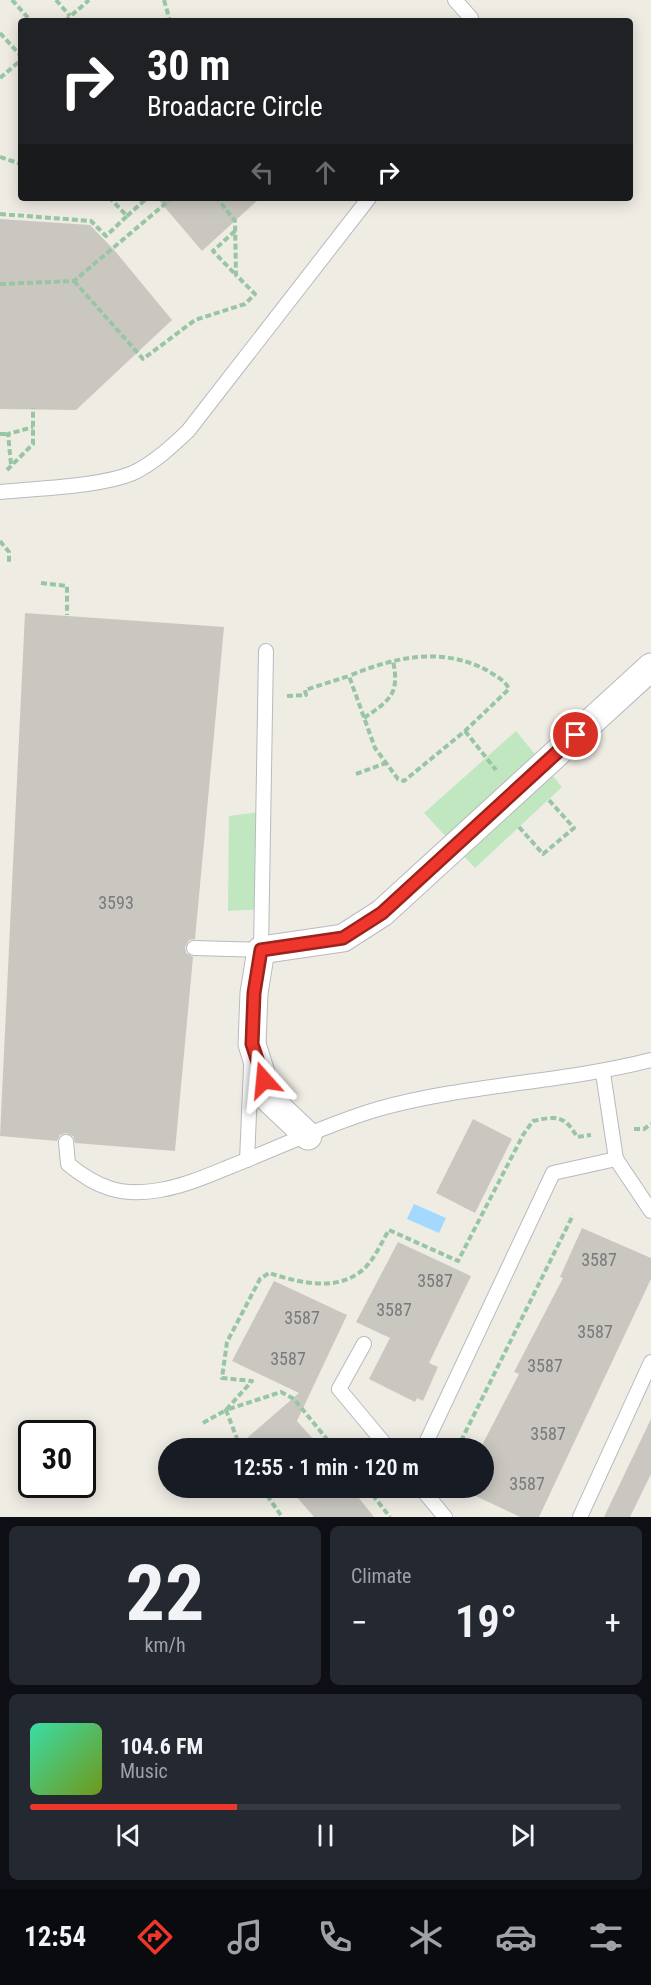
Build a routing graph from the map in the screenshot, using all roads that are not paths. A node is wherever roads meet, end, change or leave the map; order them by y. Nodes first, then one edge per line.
1 (455, 0) edge
2 (471, 18) edge
3 (367, 201) edge
4 (0, 492) edge
5 (266, 651) dead end
6 (651, 667) edge
7 (194, 948) dead end
8 (261, 950) junction
9 (252, 1044) junction
10 (651, 1060) edge
11 (603, 1073) junction
12 (308, 1136) junction
13 (66, 1142) dead end
14 (616, 1159) junction
15 (247, 1160) junction
16 (651, 1211) edge
17 (364, 1344) dead end
18 (651, 1362) edge
19 (380, 1438) edge
20 (428, 1438) edge
21 (429, 1498) edge
22 (445, 1517) edge
23 (580, 1517) edge

1 - 2 lane
3 - 4 lane
5 - 8 lane
6 - 8 street
7 - 8 lane
8 - 9 street
9 - 12 street
9 - 15 lane
10 - 11 lane
11 - 12 lane
11 - 14 lane
12 - 15 lane
13 - 15 lane
14 - 16 lane
14 - 20 lane
17 - 19 lane
18 - 23 lane
21 - 22 lane

